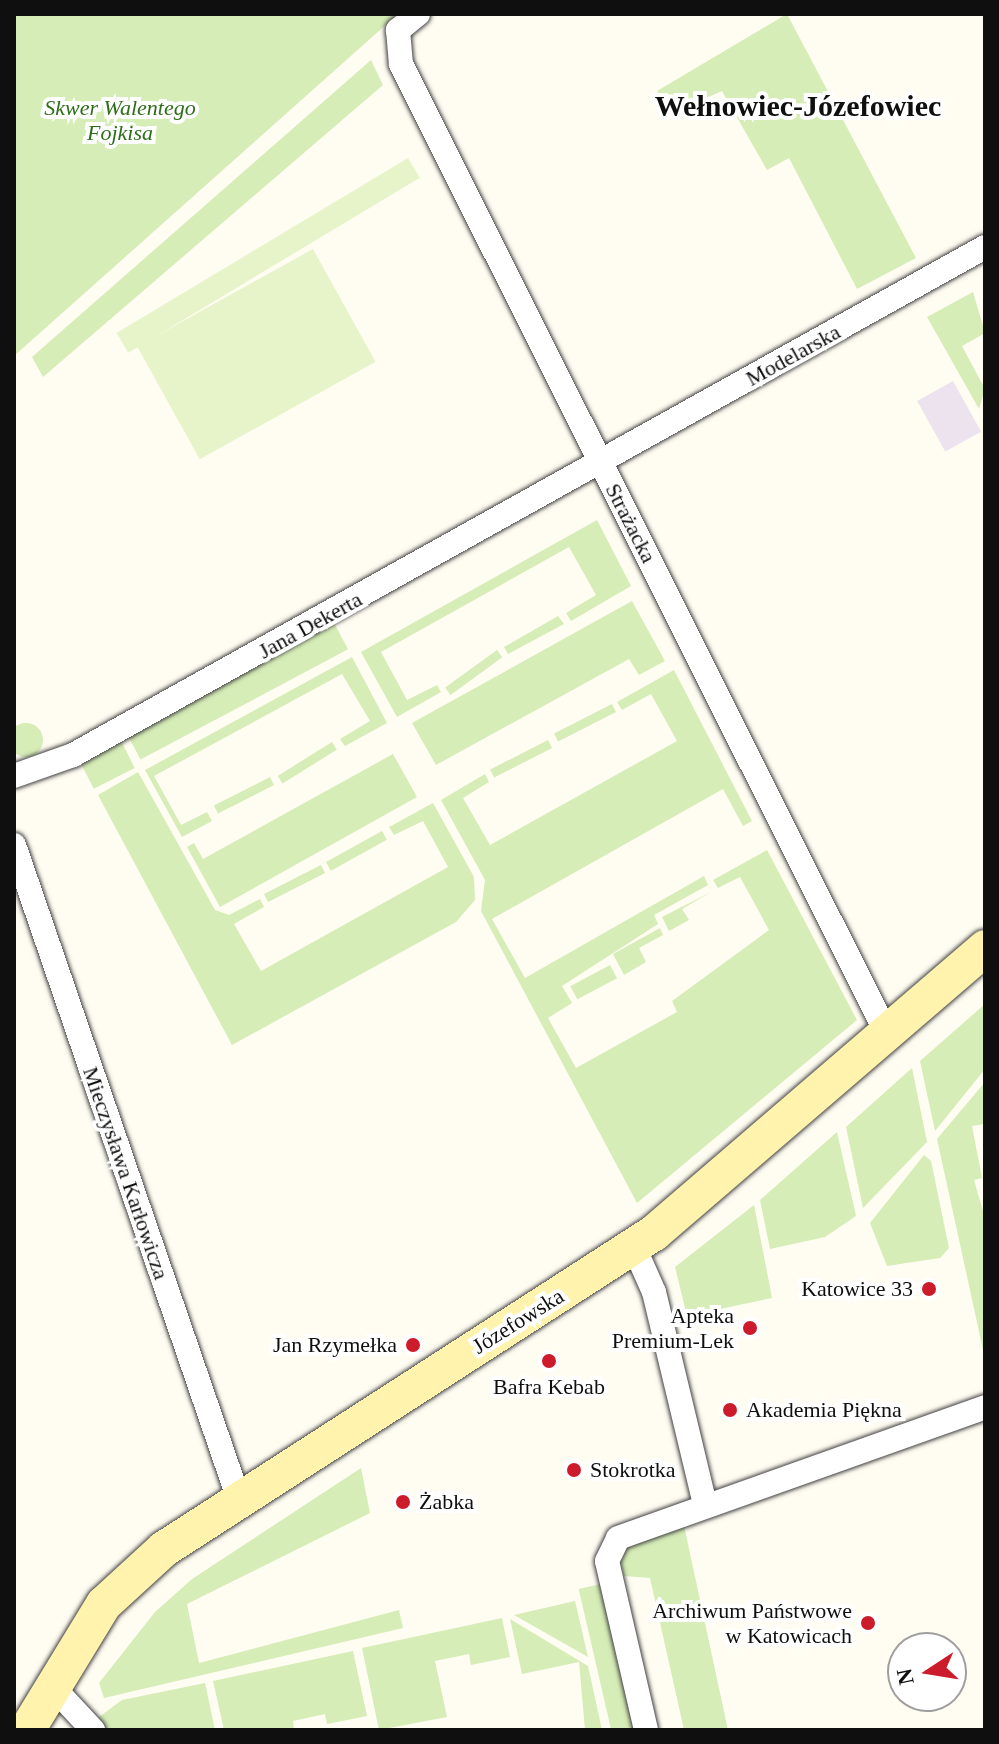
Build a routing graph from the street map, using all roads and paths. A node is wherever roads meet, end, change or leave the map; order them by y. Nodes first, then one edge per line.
1 (418, 14) edge
2 (985, 247) edge
3 (600, 461) junction
4 (14, 776) edge
5 (14, 845) edge
6 (985, 948) edge
7 (888, 1036) junction
8 (634, 1247) junction
9 (985, 1407) edge
10 (239, 1500) junction
11 (705, 1504) junction
12 (51, 1685) junction
13 (27, 1730) edge
14 (93, 1730) edge
15 (646, 1730) edge

1 - 3 street, Strażacka
2 - 3 street, Modelarska
3 - 4 street, Jana Dekerta
3 - 7 street, Strażacka
5 - 10 street, Mieczysława Karłowicza
6 - 7 street, Józefowska
7 - 8 street, Józefowska
8 - 10 street, Józefowska
8 - 11 street
9 - 11 street
10 - 12 street, Józefowska
11 - 15 street
12 - 13 street, Józefowska
12 - 14 street

